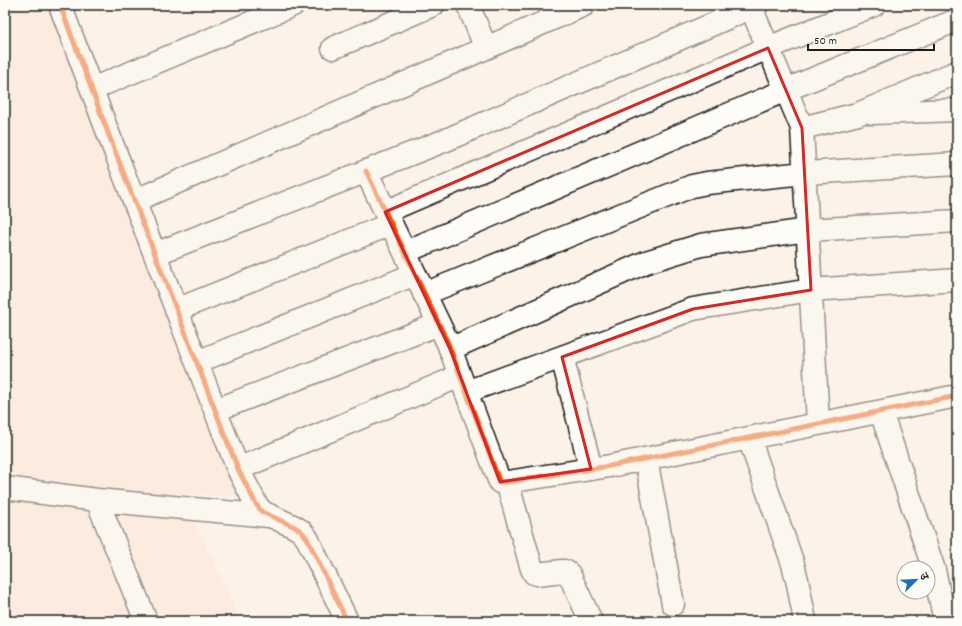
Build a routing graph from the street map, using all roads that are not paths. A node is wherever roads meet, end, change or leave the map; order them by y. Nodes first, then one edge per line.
1 (60, 5) edge
2 (293, 5) edge
3 (433, 5) edge
4 (468, 5) edge
5 (584, 5) edge
6 (874, 5) edge
7 (753, 6) edge
8 (957, 20) edge
9 (333, 48) dead end
10 (486, 48) junction
11 (768, 48) junction
12 (957, 72) edge
13 (92, 89) junction
14 (786, 90) junction
15 (957, 110) edge
16 (858, 114) junction
17 (802, 128) junction
18 (957, 164) edge
19 (366, 171) junction
20 (805, 173) junction
21 (134, 201) junction
22 (388, 218) junction
23 (957, 221) edge
24 (808, 230) junction
25 (405, 252) junction
26 (155, 254) junction
27 (415, 274) junction
28 (957, 280) edge
29 (811, 290) junction
30 (424, 294) junction
31 (176, 310) junction
32 (439, 324) junction
33 (450, 349) junction
34 (562, 357) junction
35 (197, 362) junction
36 (463, 384) junction
37 (957, 396) edge
38 (216, 410) junction
39 (881, 412) junction
40 (818, 424) junction
41 (749, 438) junction
42 (646, 459) junction
43 (238, 469) junction
44 (591, 469) junction
45 (507, 482) junction
46 (5, 488) edge
47 (97, 500) junction
48 (269, 516) junction
49 (673, 604) dead end
50 (146, 621) edge
51 (347, 621) edge
52 (591, 621) edge
53 (805, 621) edge
54 (946, 621) edge

1 - 13 street
2 - 13 street
3 - 9 street
4 - 10 street
5 - 10 street
6 - 11 street
7 - 11 street
7 - 19 street
8 - 14 street
10 - 21 street
11 - 14 street
11 - 22 street
12 - 16 street
13 - 21 street
14 - 17 street
14 - 25 street
15 - 16 street
16 - 17 street
17 - 20 street
18 - 20 street
19 - 22 street
19 - 26 street
20 - 24 street
20 - 30 street
21 - 26 street
22 - 25 street
22 - 31 street
23 - 24 street
24 - 29 street
24 - 33 street
25 - 27 street
26 - 31 street
27 - 30 street
27 - 35 street
28 - 29 street
29 - 34 street
29 - 40 street
30 - 32 street
31 - 35 street
32 - 33 street
32 - 38 street
33 - 36 street
34 - 36 street
34 - 44 street
35 - 38 street
36 - 43 street
36 - 45 street
37 - 39 street
38 - 43 street
39 - 40 street
39 - 54 street
40 - 41 street
41 - 42 street
41 - 53 street
42 - 44 street
42 - 49 street
43 - 48 street
44 - 45 street
45 - 52 street
46 - 47 street
47 - 48 street
47 - 50 street
48 - 51 street

